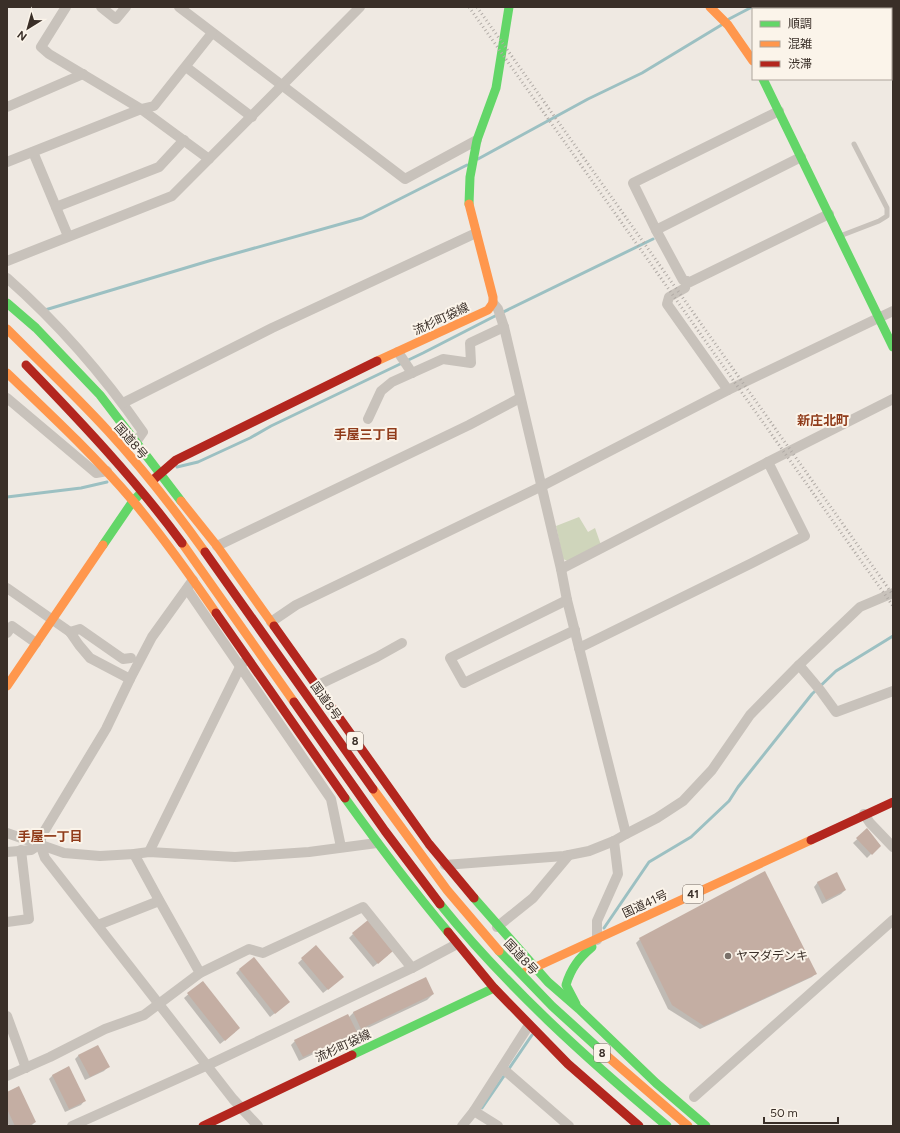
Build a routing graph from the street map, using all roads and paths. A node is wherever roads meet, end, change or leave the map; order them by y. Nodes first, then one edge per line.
1 (101, 7) edge
2 (126, 7) edge
3 (179, 7) edge
4 (360, 7) edge
5 (509, 7) edge
6 (62, 8) edge
7 (716, 8) edge
8 (212, 33) junction
9 (752, 60) edge
10 (186, 67) junction
11 (83, 74) junction
12 (764, 80) edge
13 (282, 86) junction
14 (7, 107) edge
15 (141, 109) junction
16 (779, 111) junction
17 (252, 116) junction
18 (184, 140) junction
19 (475, 144) junction
20 (854, 144) dead end
21 (33, 152) junction
22 (801, 157) junction
23 (209, 159) junction
24 (7, 162) edge
25 (56, 207) junction
26 (829, 214) junction
27 (656, 230) junction
28 (476, 233) junction
29 (68, 236) junction
30 (839, 236) junction
31 (7, 261) edge
32 (7, 278) edge
33 (687, 281) junction
34 (7, 303) edge
35 (493, 303) junction
36 (893, 311) edge
37 (879, 318) junction
38 (504, 327) junction
39 (7, 329) edge
40 (893, 347) edge
41 (400, 354) junction
42 (18, 357) dead end
43 (410, 371) junction
44 (7, 373) edge
45 (728, 390) junction
46 (7, 398) edge
47 (520, 398) junction
48 (893, 399) edge
49 (123, 403) junction
50 (368, 419) dead end
51 (136, 442) junction
52 (768, 462) junction
53 (107, 471) junction
54 (160, 474) junction
55 (542, 486) junction
56 (132, 501) junction
57 (217, 546) junction
58 (561, 569) junction
59 (193, 580) junction
60 (7, 588) edge
61 (187, 589) junction
62 (893, 593) edge
63 (567, 600) junction
64 (52, 619) junction
65 (271, 622) junction
66 (575, 630) junction
67 (70, 632) junction
68 (7, 633) edge
69 (36, 643) junction
70 (402, 643) dead end
71 (580, 648) junction
72 (131, 658) dead end
73 (247, 658) junction
74 (799, 665) junction
75 (240, 667) junction
76 (130, 678) junction
77 (7, 686) edge
78 (316, 686) junction
79 (893, 691) edge
80 (893, 802) edge
81 (864, 814) junction
82 (7, 832) edge
83 (626, 834) junction
84 (614, 841) junction
85 (377, 843) junction
86 (40, 844) junction
87 (341, 847) junction
88 (893, 847) edge
89 (21, 850) junction
90 (7, 852) edge
91 (149, 852) junction
92 (134, 854) junction
93 (569, 855) junction
94 (445, 865) junction
95 (159, 901) junction
96 (893, 920) edge
97 (7, 922) edge
98 (98, 926) junction
99 (497, 927) junction
100 (601, 938) junction
101 (457, 944) junction
102 (535, 967) junction
103 (412, 968) junction
104 (200, 973) junction
105 (494, 988) junction
106 (160, 1004) junction
107 (579, 1009) junction
108 (7, 1016) edge
109 (529, 1025) junction
110 (208, 1065) junction
111 (26, 1068) junction
112 (502, 1068) junction
113 (7, 1076) edge
114 (694, 1098) dead end
115 (242, 1108) junction
116 (474, 1111) junction
117 (72, 1126) edge
118 (203, 1126) edge
119 (258, 1126) edge
120 (462, 1126) edge
121 (498, 1126) edge
122 (569, 1126) edge
123 (639, 1126) edge
124 (667, 1126) edge
125 (688, 1126) edge
126 (706, 1126) edge

1 - 2 street
3 - 8 street
4 - 13 street
5 - 19 main road
6 - 11 street
7 - 9 main road
8 - 10 street
8 - 13 street
10 - 15 street
10 - 17 street
11 - 14 street
11 - 15 street
12 - 16 main road
13 - 17 street
13 - 19 street
15 - 18 street
15 - 21 street
16 - 22 main road
16 - 27 street
17 - 23 street
18 - 23 street
18 - 25 street
19 - 28 main road
20 - 30 lane
21 - 24 street
21 - 25 street
22 - 26 main road
22 - 27 street
23 - 29 street
25 - 29 street
26 - 30 main road
26 - 33 street
27 - 33 street
28 - 35 main road
28 - 49 street
29 - 31 street
30 - 37 main road
32 - 49 street
33 - 45 street
34 - 51 main road, 8
35 - 38 street
35 - 41 main road, 流杉町袋線
36 - 37 street
37 - 40 main road
37 - 45 street
38 - 43 street
38 - 47 street
39 - 125 main road, 国道8号 / 8, bridge
41 - 43 street
41 - 54 main road, 流杉町袋線
42 - 124 main road, 国道8号 / 8, bridge
43 - 50 street
44 - 53 main road
45 - 55 street
46 - 53 street
47 - 55 street
47 - 57 street
48 - 52 street
49 - 51 street
51 - 54 main road, 8
52 - 58 street
52 - 71 street
53 - 56 main road
54 - 56 main road, 流杉町袋線
54 - 57 main road, 8
55 - 58 street
55 - 65 street
56 - 59 main road
56 - 64 main road, 流杉町袋線
57 - 65 main road, 8
58 - 63 street
59 - 61 street
59 - 73 main road
60 - 64 street
61 - 75 street
61 - 76 street
62 - 74 street
63 - 66 street
63 - 66 street
64 - 67 street
64 - 69 main road, 流杉町袋線
65 - 78 main road, 8
66 - 71 street
67 - 72 street
67 - 76 street
68 - 69 street
69 - 77 main road, 流杉町袋線
70 - 78 street
71 - 83 street
73 - 75 street
73 - 85 main road
74 - 79 street
74 - 83 street
75 - 87 street
75 - 91 street
76 - 86 street
78 - 94 main road, 8
80 - 81 main road, 国道41号 / 41
81 - 88 street
81 - 100 main road, 国道41号 / 41
82 - 86 street
83 - 84 street
84 - 93 street
84 - 100 street
85 - 87 street
85 - 101 main road
86 - 89 street
86 - 92 street
86 - 98 street
87 - 91 street
89 - 90 street
89 - 97 street
91 - 92 street
92 - 95 street
93 - 94 street
93 - 99 street
94 - 99 main road, 8
95 - 98 street
95 - 104 street
96 - 114 street
98 - 106 street
99 - 102 main road, 8
100 - 102 main road, 国道41号 / 41
100 - 107 main road
101 - 103 street
101 - 105 main road
102 - 105 main road, 国道41号 / 41
102 - 107 main road, 8
103 - 104 street
103 - 110 street
104 - 106 street
105 - 109 main road
105 - 115 main road, 流杉町袋線
106 - 110 street
106 - 111 street
107 - 126 main road, 8
108 - 111 street
109 - 112 street
109 - 123 main road
110 - 115 street
110 - 117 street
111 - 113 street
112 - 116 street
112 - 122 street
115 - 118 main road, 流杉町袋線
115 - 119 street
116 - 120 street
116 - 121 street

